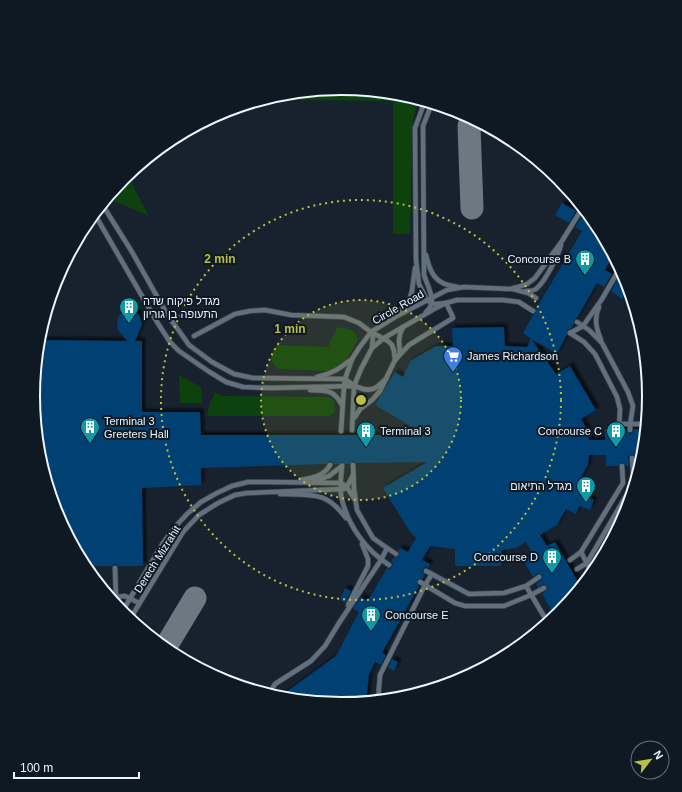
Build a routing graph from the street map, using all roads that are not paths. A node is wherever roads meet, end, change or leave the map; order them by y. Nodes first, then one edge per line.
1 (423, 106) edge
2 (430, 108) edge
3 (105, 209) edge
4 (580, 213) edge
5 (98, 219) edge
6 (562, 241) junction
7 (424, 246) junction
8 (416, 260) junction
9 (616, 275) edge
10 (464, 287) junction
11 (502, 289) junction
12 (521, 291) junction
13 (432, 297) junction
14 (536, 298) dead end
15 (602, 299) junction
16 (429, 302) junction
17 (446, 303) junction
18 (533, 311) dead end
19 (395, 317) junction
20 (418, 318) junction
21 (577, 322) dead end
22 (404, 326) junction
23 (583, 326) junction
24 (371, 332) junction
25 (194, 336) dead end
26 (384, 338) junction
27 (602, 343) junction
28 (372, 348) junction
29 (352, 359) junction
30 (395, 360) junction
31 (303, 379) junction
32 (386, 379) junction
33 (346, 380) junction
34 (354, 386) junction
35 (344, 387) junction
36 (271, 388) junction
37 (342, 407) junction
38 (353, 421) junction
39 (640, 425) edge
40 (630, 427) junction
41 (352, 430) dead end
42 (340, 431) dead end
43 (632, 458) dead end
44 (330, 465) dead end
45 (353, 465) dead end
46 (622, 466) dead end
47 (633, 468) edge
48 (353, 475) junction
49 (292, 482) junction
50 (629, 482) edge
51 (340, 483) junction
52 (623, 483) junction
53 (346, 487) junction
54 (341, 490) junction
55 (247, 493) junction
56 (355, 500) junction
57 (621, 505) edge
58 (350, 522) junction
59 (358, 535) junction
60 (387, 548) junction
61 (580, 552) junction
62 (396, 554) dead end
63 (381, 560) junction
64 (570, 560) dead end
65 (587, 563) junction
66 (389, 565) dead end
67 (589, 566) edge
68 (115, 568) dead end
69 (577, 569) dead end
70 (426, 571) dead end
71 (432, 574) junction
72 (539, 577) dead end
73 (422, 584) junction
74 (526, 586) junction
75 (544, 588) dead end
76 (115, 594) edge
77 (531, 596) junction
78 (119, 598) edge
79 (130, 598) junction
80 (139, 603) junction
81 (125, 606) edge
82 (133, 613) edge
83 (544, 617) edge
84 (339, 623) junction
85 (272, 689) edge
86 (378, 694) edge

1 - 8 lane
2 - 7 lane
3 - 31 lane
4 - 6 lane
5 - 36 lane
6 - 11 lane
6 - 12 lane
7 - 10 lane
7 - 13 lane
8 - 16 lane
8 - 19 lane
9 - 15 lane
10 - 11 lane, Circle Road
10 - 13 lane, Circle Road
11 - 12 lane, Circle Road
12 - 14 lane, Circle Road
13 - 16 lane, Circle Road
15 - 23 lane
15 - 27 lane
16 - 17 lane
16 - 19 lane, Circle Road
16 - 20 lane
17 - 18 lane, Circle Road
17 - 20 lane, Circle Road
17 - 30 lane
19 - 24 lane, Circle Road
20 - 22 lane, Circle Road
21 - 23 lane
22 - 26 lane, Circle Road
22 - 30 lane
23 - 27 lane
23 - 40 lane
24 - 25 lane
24 - 26 lane
24 - 28 lane
24 - 29 lane, Circle Road
26 - 28 lane, Circle Road
26 - 30 lane
27 - 40 lane
28 - 34 lane, Circle Road
29 - 31 lane
29 - 33 lane, Circle Road
30 - 32 lane
31 - 33 lane
32 - 34 lane
32 - 38 lane
33 - 34 lane
33 - 35 lane, Circle Road
34 - 35 lane
34 - 38 lane, Circle Road
35 - 36 lane
35 - 37 lane, Circle Road
36 - 37 lane
37 - 42 lane, Circle Road
38 - 41 lane, Circle Road
39 - 40 lane
43 - 47 lane
44 - 49 lane, Derech Mizrahit
45 - 48 lane
46 - 52 lane
48 - 53 lane, Derech Mizrahit
48 - 56 lane
49 - 51 lane, Derech Mizrahit
49 - 51 lane, Derech Mizrahit
49 - 79 lane, Derech Mizrahit
50 - 52 lane
51 - 53 lane
51 - 54 lane
52 - 61 lane
53 - 54 lane, Derech Mizrahit
53 - 56 lane
54 - 55 lane, Derech Mizrahit
54 - 58 lane
55 - 58 lane, Derech Mizrahit
55 - 80 lane, Derech Mizrahit
56 - 60 lane
57 - 65 lane
58 - 59 lane
59 - 63 lane
59 - 84 lane
60 - 62 lane
60 - 63 lane
61 - 64 lane
61 - 65 lane
63 - 66 lane
63 - 84 lane
65 - 67 lane
65 - 69 lane
68 - 76 lane
70 - 71 lane
71 - 73 lane
71 - 74 lane
72 - 74 lane
73 - 77 lane
73 - 86 lane
74 - 77 lane
75 - 77 lane
77 - 83 lane
78 - 79 lane
79 - 80 lane
79 - 81 lane, Derech Mizrahit
80 - 82 lane, Derech Mizrahit
84 - 85 lane

